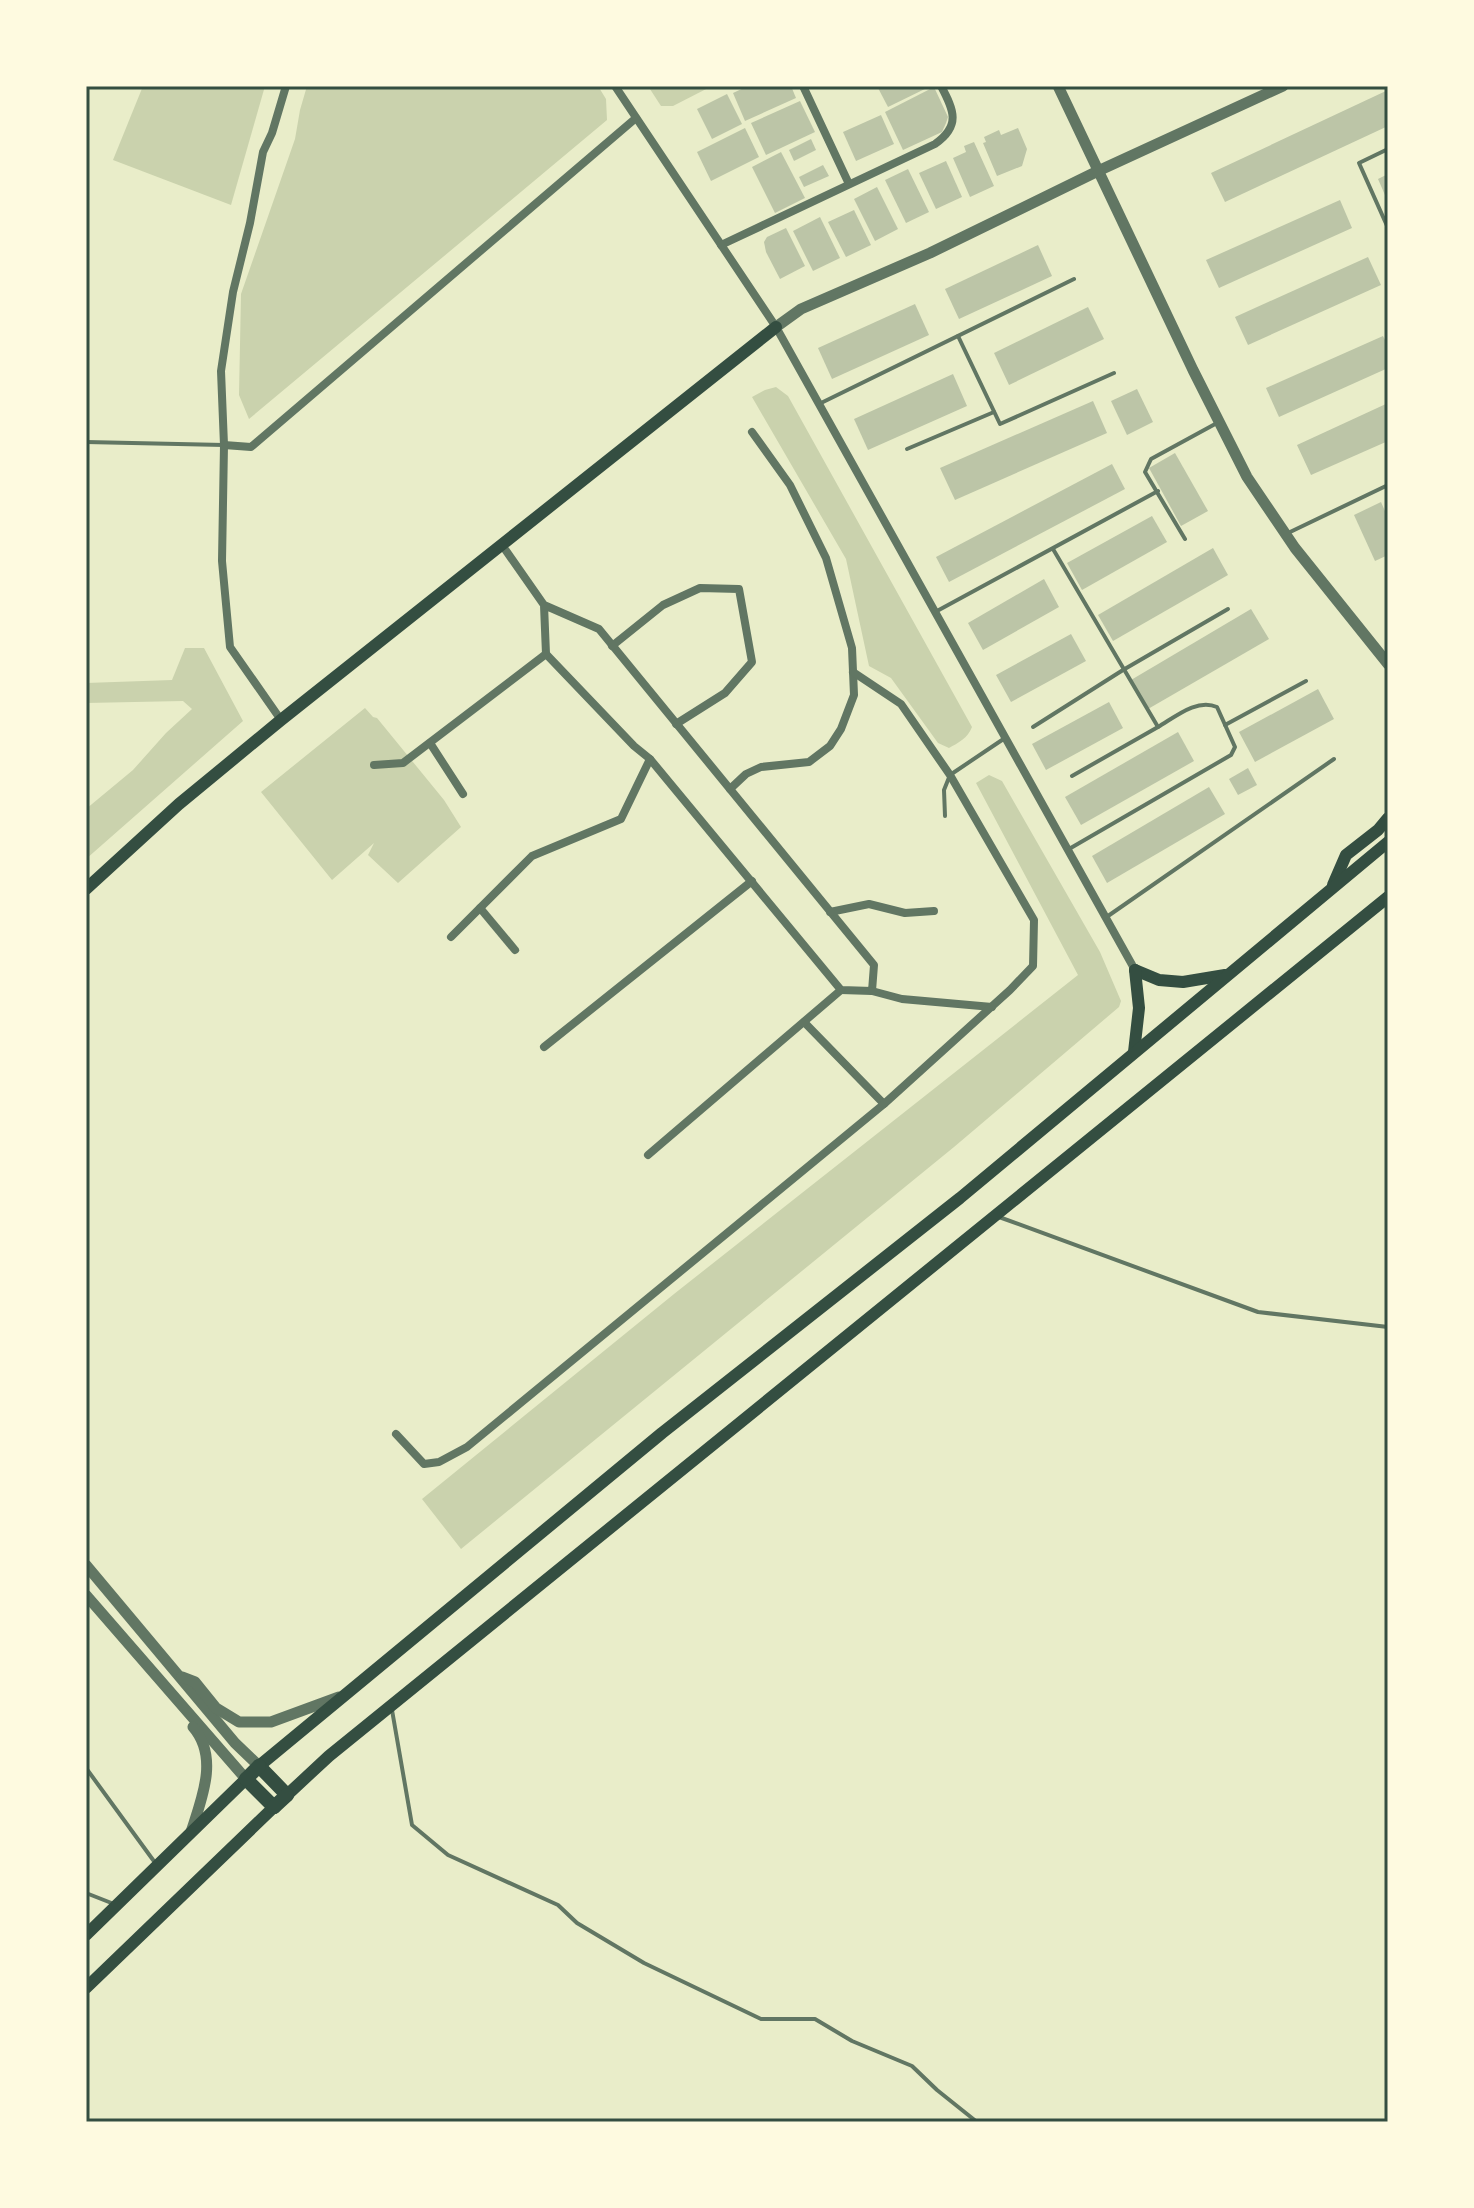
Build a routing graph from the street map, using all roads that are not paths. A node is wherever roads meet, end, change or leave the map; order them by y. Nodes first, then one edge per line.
1 (286, 86) edge
2 (615, 86) edge
3 (803, 86) edge
4 (941, 86) edge
5 (1058, 86) edge
6 (1283, 86) edge
7 (636, 118) junction
8 (1388, 149) edge
9 (1098, 171) junction
10 (849, 184) junction
11 (1388, 228) edge
12 (721, 245) junction
13 (1074, 279) dead end
14 (776, 327) junction
15 (958, 336) junction
16 (1114, 373) dead end
17 (819, 404) junction
18 (994, 412) junction
19 (1219, 421) junction
20 (752, 432) dead end
21 (86, 442) edge
22 (224, 445) junction
23 (907, 449) dead end
24 (1388, 485) edge
25 (1158, 491) junction
26 (1286, 534) junction
27 (1185, 539) dead end
28 (502, 545) junction
29 (1053, 549) junction
30 (544, 605) junction
31 (1228, 609) dead end
32 (935, 613) junction
33 (612, 646) junction
34 (546, 654) junction
35 (1388, 664) edge
36 (1123, 670) junction
37 (853, 672) junction
38 (1306, 681) dead end
39 (281, 720) junction
40 (676, 724) junction
41 (1225, 725) junction
42 (1033, 727) dead end
43 (1158, 727) junction
44 (1005, 738) junction
45 (430, 743) junction
46 (650, 759) junction
47 (1334, 759) dead end
48 (374, 765) dead end
49 (950, 775) junction
50 (1072, 776) dead end
51 (730, 789) junction
52 (463, 794) dead end
53 (945, 816) dead end
54 (1388, 818) edge
55 (1388, 842) edge
56 (1068, 850) junction
57 (752, 881) junction
58 (86, 889) edge
59 (1330, 890) junction
60 (1388, 897) edge
61 (480, 908) junction
62 (934, 911) dead end
63 (830, 912) junction
64 (1106, 918) junction
65 (451, 937) dead end
66 (515, 950) dead end
67 (1135, 970) junction
68 (1228, 975) junction
69 (841, 990) junction
70 (872, 991) junction
71 (992, 1007) junction
72 (804, 1022) junction
73 (544, 1047) dead end
74 (1134, 1052) junction
75 (884, 1104) junction
76 (648, 1155) dead end
77 (996, 1216) junction
78 (1388, 1327) edge
79 (396, 1434) dead end
80 (86, 1565) edge
81 (86, 1595) edge
82 (179, 1676) junction
83 (164, 1684) junction
84 (340, 1697) junction
85 (391, 1706) junction
86 (259, 1766) junction
87 (86, 1768) edge
88 (246, 1779) junction
89 (287, 1795) junction
90 (274, 1807) junction
91 (191, 1833) junction
92 (157, 1866) junction
93 (86, 1893) edge
94 (117, 1905) junction
95 (86, 1935) edge
96 (86, 1988) edge
97 (977, 2122) edge

1 - 22 street
2 - 7 street
3 - 10 street
4 - 10 street
5 - 9 street
6 - 9 street
7 - 12 street
7 - 22 street
8 - 11 lane
9 - 14 street
9 - 19 street
10 - 12 street
12 - 14 street
13 - 15 lane
14 - 17 street
14 - 28 main road
15 - 17 lane
15 - 18 lane
16 - 18 lane
17 - 32 street
18 - 23 lane
19 - 25 lane
19 - 26 street
20 - 37 street
21 - 22 lane
22 - 39 street
24 - 26 lane
25 - 27 lane
25 - 29 lane
26 - 35 street
28 - 30 street
28 - 39 main road
29 - 32 lane
29 - 36 lane
30 - 33 street
30 - 34 street
31 - 36 lane
32 - 44 street
33 - 40 street
33 - 40 street
34 - 45 street
34 - 46 street
36 - 42 lane
36 - 43 lane
37 - 49 street
37 - 51 street
38 - 41 lane
39 - 58 main road
40 - 51 street
41 - 43 lane
41 - 56 lane
43 - 50 lane
44 - 49 lane
44 - 56 street
45 - 48 street
45 - 52 street
46 - 57 street
46 - 61 street
47 - 64 lane
49 - 53 lane
49 - 71 street
51 - 63 street
54 - 59 main road
55 - 59 main road
56 - 64 street
57 - 69 street
57 - 73 street
59 - 68 main road
60 - 77 main road
61 - 65 street
61 - 66 street
62 - 63 street
63 - 70 street
64 - 67 street
67 - 68 main road
67 - 74 main road
68 - 74 main road
69 - 70 street
69 - 72 street
70 - 71 street
71 - 75 street
72 - 75 street
72 - 76 street
74 - 84 main road
75 - 79 street
77 - 78 lane
77 - 85 main road
80 - 82 street
81 - 83 street
82 - 84 street
82 - 86 street
83 - 88 street
83 - 91 street
84 - 86 main road
85 - 89 main road
85 - 97 lane
86 - 88 main road
86 - 89 main road
87 - 92 lane
88 - 90 main road
88 - 91 main road
89 - 90 main road
90 - 96 main road
91 - 92 main road
92 - 94 main road
93 - 94 lane
94 - 95 main road

